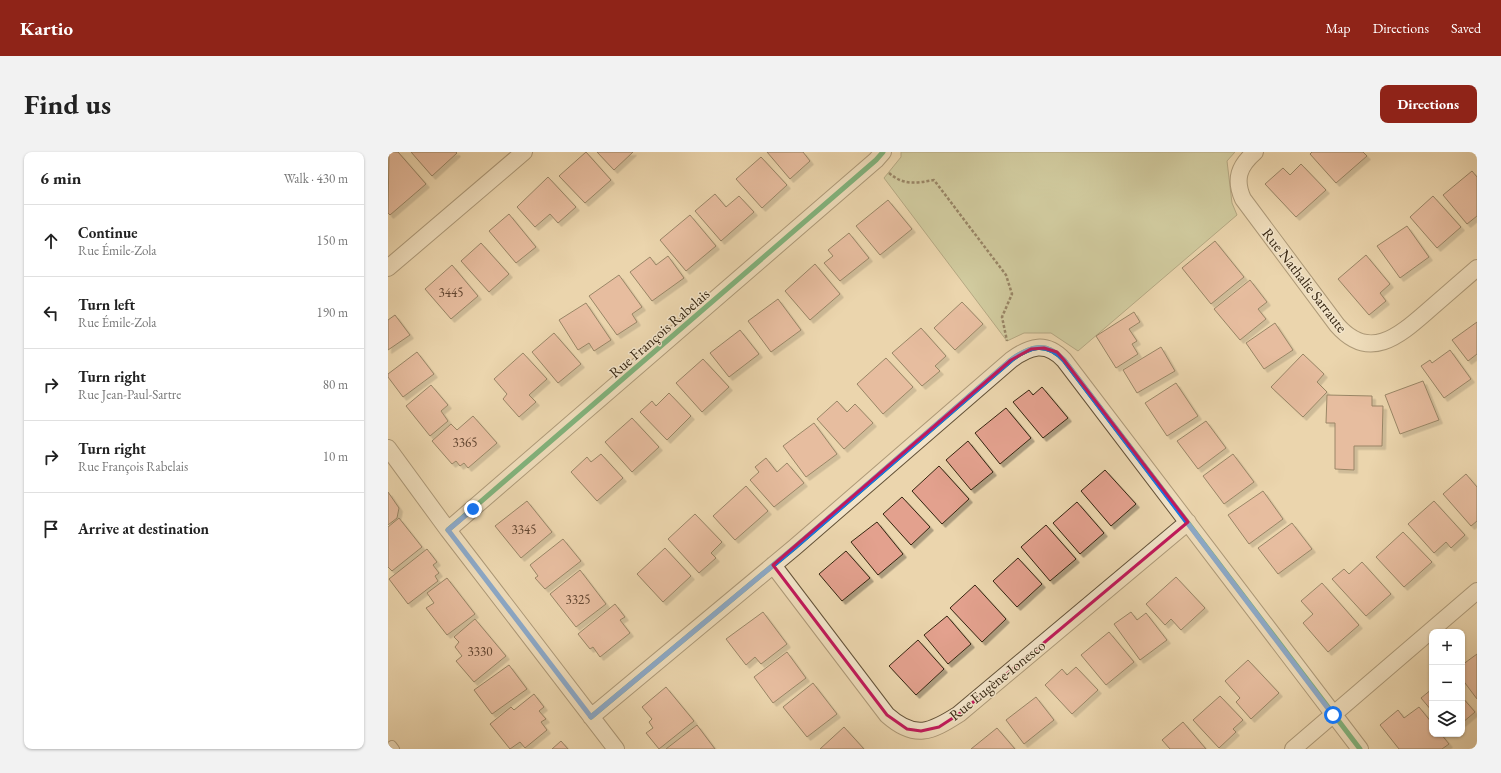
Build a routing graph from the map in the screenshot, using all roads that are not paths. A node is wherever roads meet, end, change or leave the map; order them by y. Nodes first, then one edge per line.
1 (524, 152) edge
2 (1255, 152) edge
3 (880, 156) edge
4 (388, 268) edge
5 (1477, 268) edge
6 (388, 448) edge
7 (1188, 522) junction
8 (448, 530) junction
9 (773, 565) junction
10 (1477, 591) edge
11 (1333, 715) junction
12 (591, 717) junction
13 (388, 748) edge
14 (395, 749) edge
15 (616, 749) edge
16 (1293, 749) edge
17 (1360, 749) edge

1 - 4 street
2 - 5 street, Rue Nathalie Sarraute
3 - 8 street, Rue François Rabelais
6 - 8 street
7 - 9 street, Rue Eugène-Ionesco
7 - 9 street
7 - 11 street
8 - 12 street
9 - 12 street
10 - 11 street
11 - 16 street
11 - 17 street
12 - 15 street
13 - 14 lane

